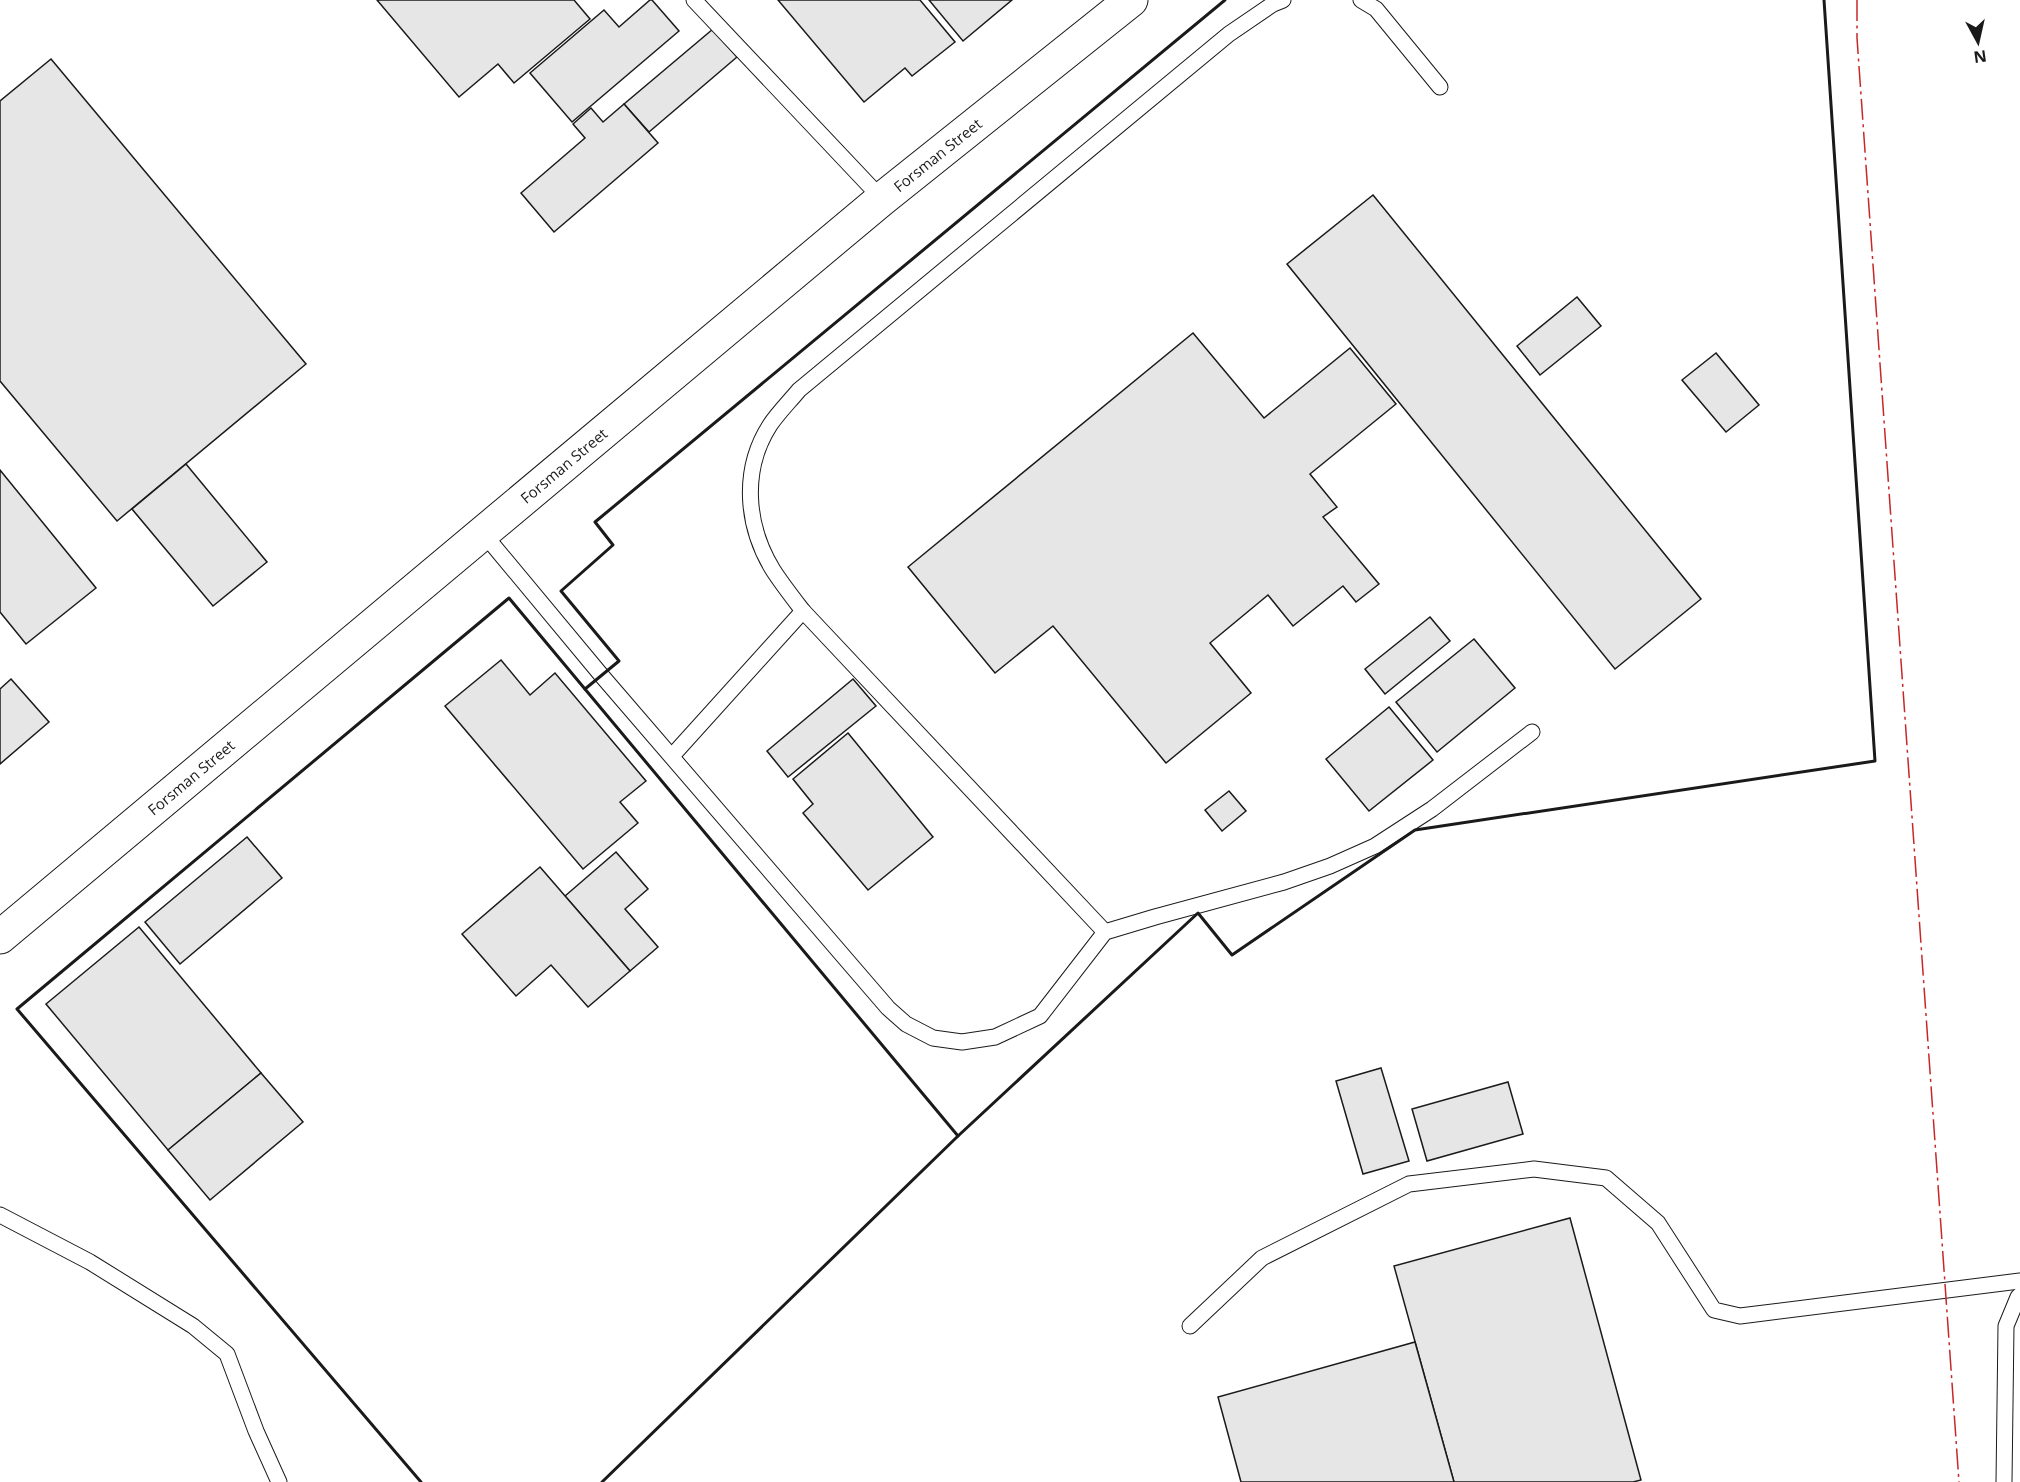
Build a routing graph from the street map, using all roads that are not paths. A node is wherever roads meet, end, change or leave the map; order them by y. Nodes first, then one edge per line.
1 (693, 0) edge
2 (1131, 0) edge
3 (1283, 0) edge
4 (1361, 0) edge
5 (1440, 87) dead end
6 (882, 199) junction
7 (483, 533) junction
8 (803, 612) junction
9 (1532, 732) dead end
10 (672, 756) junction
11 (1106, 932) junction
12 (0, 937) edge
13 (0, 1215) edge
14 (2020, 1281) edge
15 (2020, 1296) edge
16 (1190, 1326) dead end
17 (279, 1482) edge
18 (2004, 1482) edge

1 - 6 lane
2 - 6 street, Forsman Street
3 - 8 lane
4 - 5 lane
6 - 7 street, Forsman Street
7 - 10 lane
7 - 12 street, Forsman Street
8 - 10 lane
8 - 11 lane
9 - 11 lane
10 - 11 lane
13 - 17 lane
14 - 16 lane
15 - 18 lane

